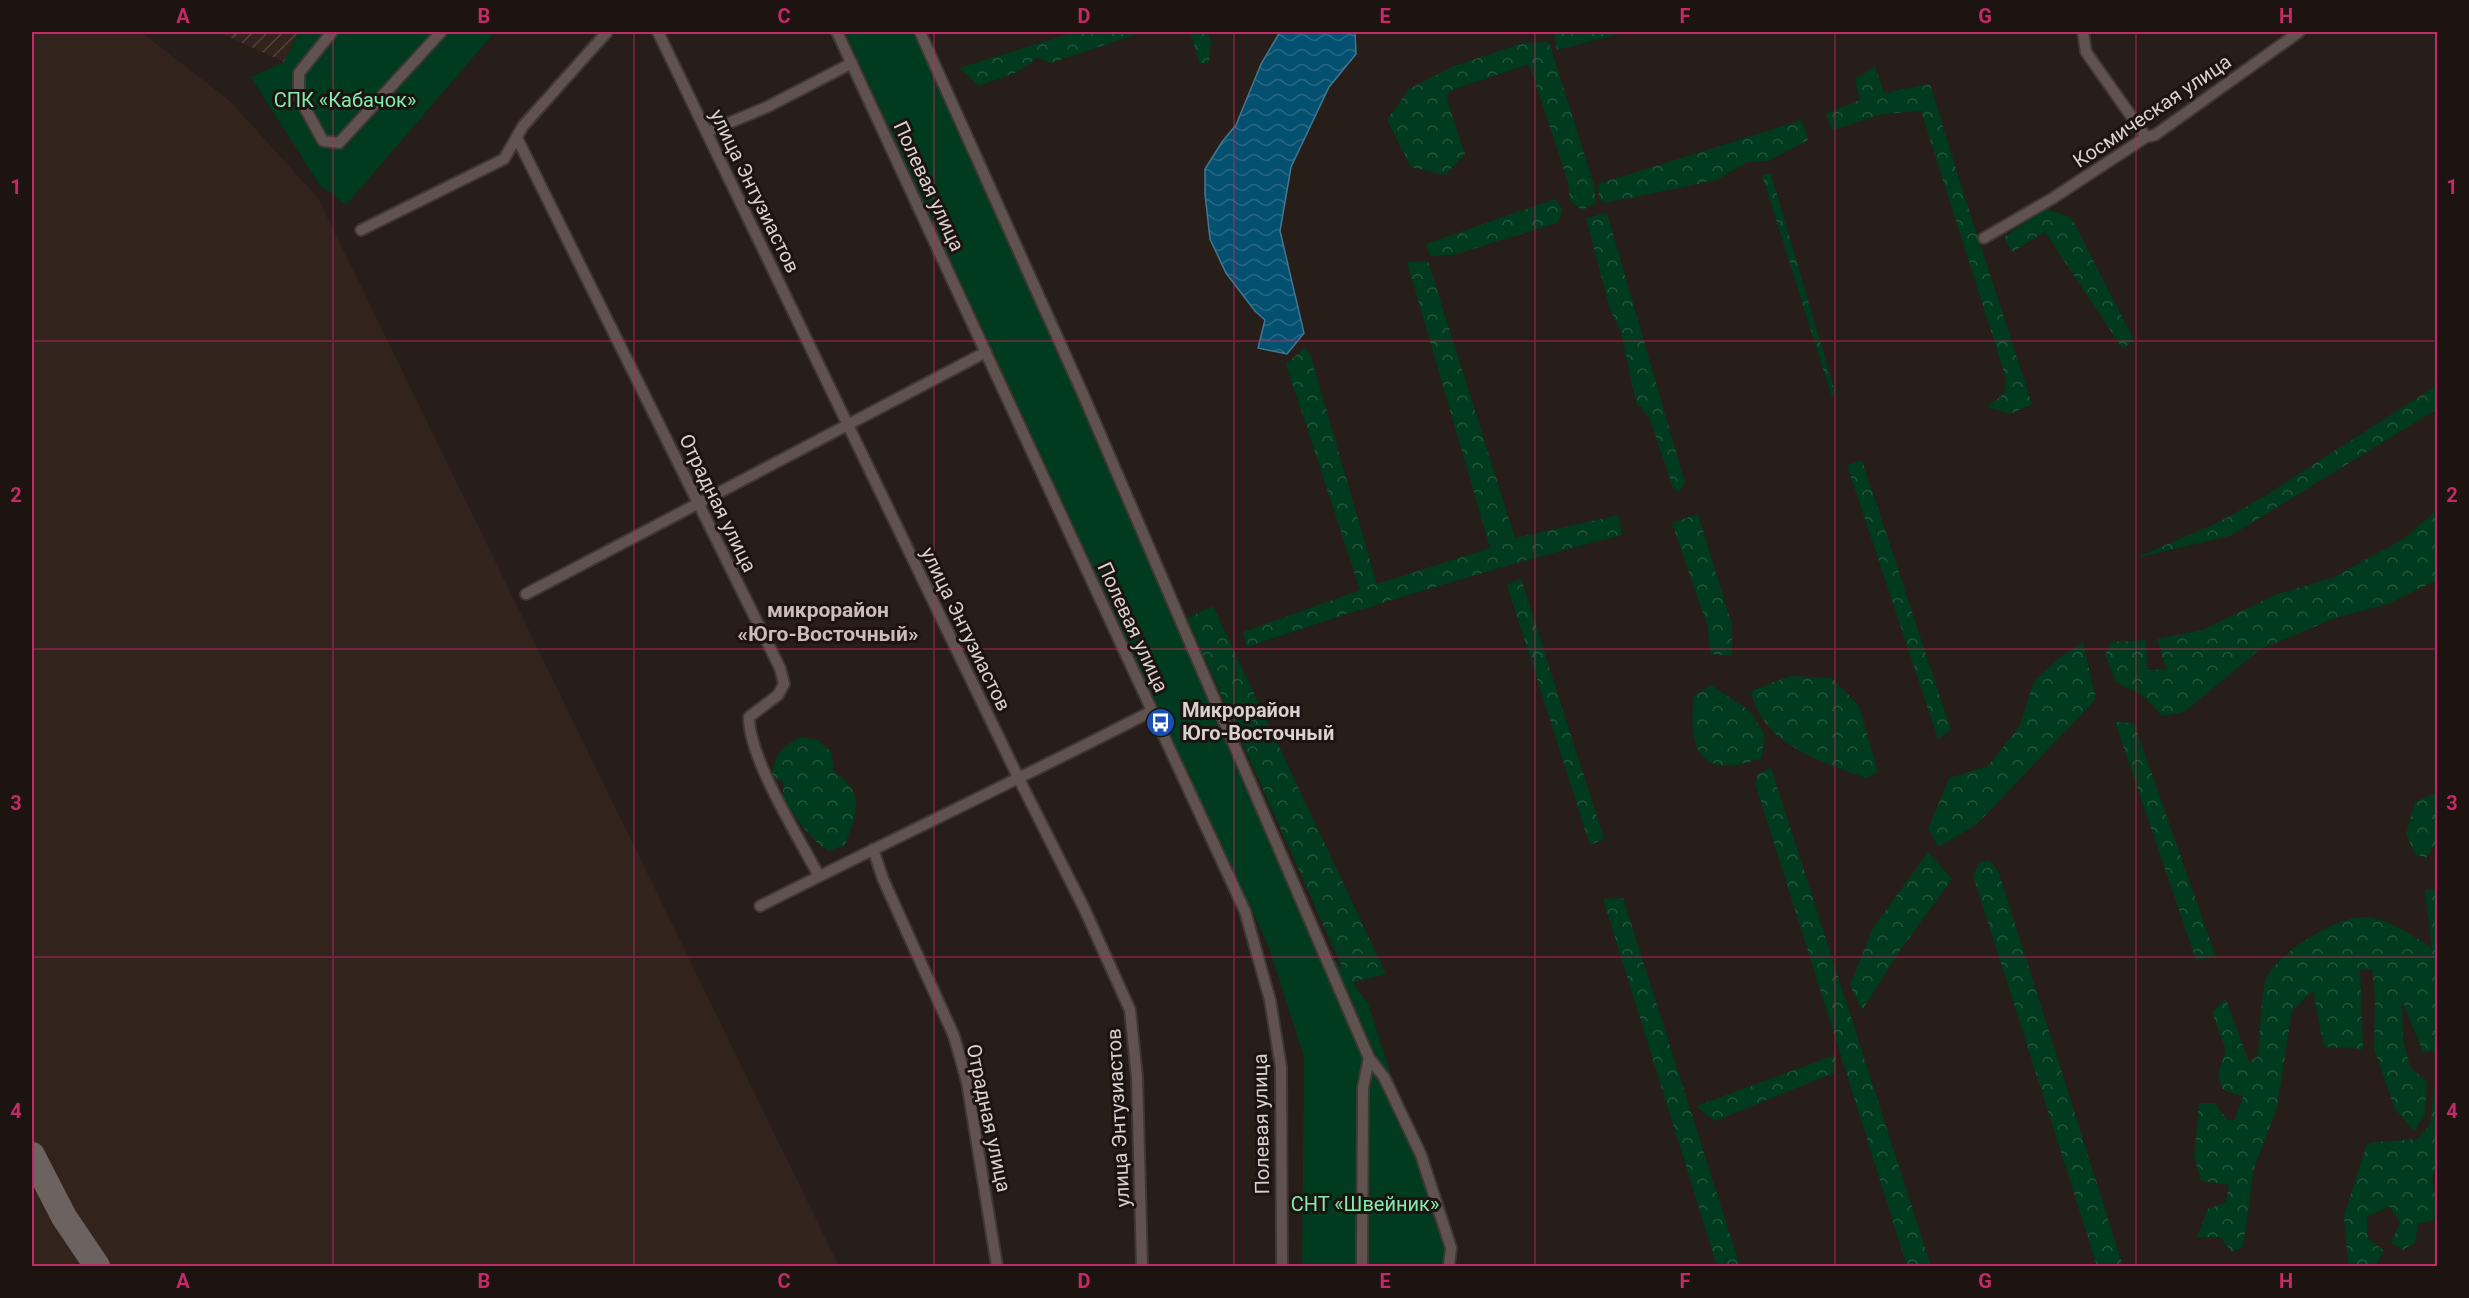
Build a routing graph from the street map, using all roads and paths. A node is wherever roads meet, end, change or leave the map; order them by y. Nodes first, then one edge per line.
1 (332, 32) edge
2 (441, 32) edge
3 (607, 32) edge
4 (658, 32) edge
5 (837, 32) edge
6 (921, 32) edge
7 (2083, 32) edge
8 (2299, 32) edge
9 (852, 63) junction
10 (707, 132) junction
11 (2146, 137) junction
12 (517, 138) junction
13 (361, 230) dead end
14 (1984, 238) dead end
15 (986, 352) junction
16 (848, 426) junction
17 (699, 503) junction
18 (526, 594) dead end
19 (1152, 711) junction
20 (1019, 779) junction
21 (873, 849) junction
22 (819, 876) junction
23 (760, 906) dead end
24 (1369, 1058) junction
25 (997, 1266) edge
26 (1142, 1266) edge
27 (1282, 1266) edge
28 (1362, 1266) edge
29 (1449, 1266) edge

1 - 2 street
3 - 12 street
4 - 10 street, улица Энтузиастов
5 - 9 street, Полевая улица
6 - 24 street
7 - 11 street
8 - 11 street, Космическая улица
9 - 10 street
9 - 15 street, Полевая улица
10 - 16 street, улица Энтузиастов
11 - 14 street, Космическая улица
12 - 13 street
12 - 17 street, Отрадная улица
15 - 16 street
15 - 19 street, Полевая улица
16 - 17 street
16 - 20 street, улица Энтузиастов
17 - 18 street
17 - 22 street, Отрадная улица
19 - 20 street
19 - 27 street, Полевая улица
20 - 21 street
20 - 26 street, улица Энтузиастов
21 - 22 street
21 - 25 street, Отрадная улица
22 - 23 street
24 - 28 street
24 - 29 street

